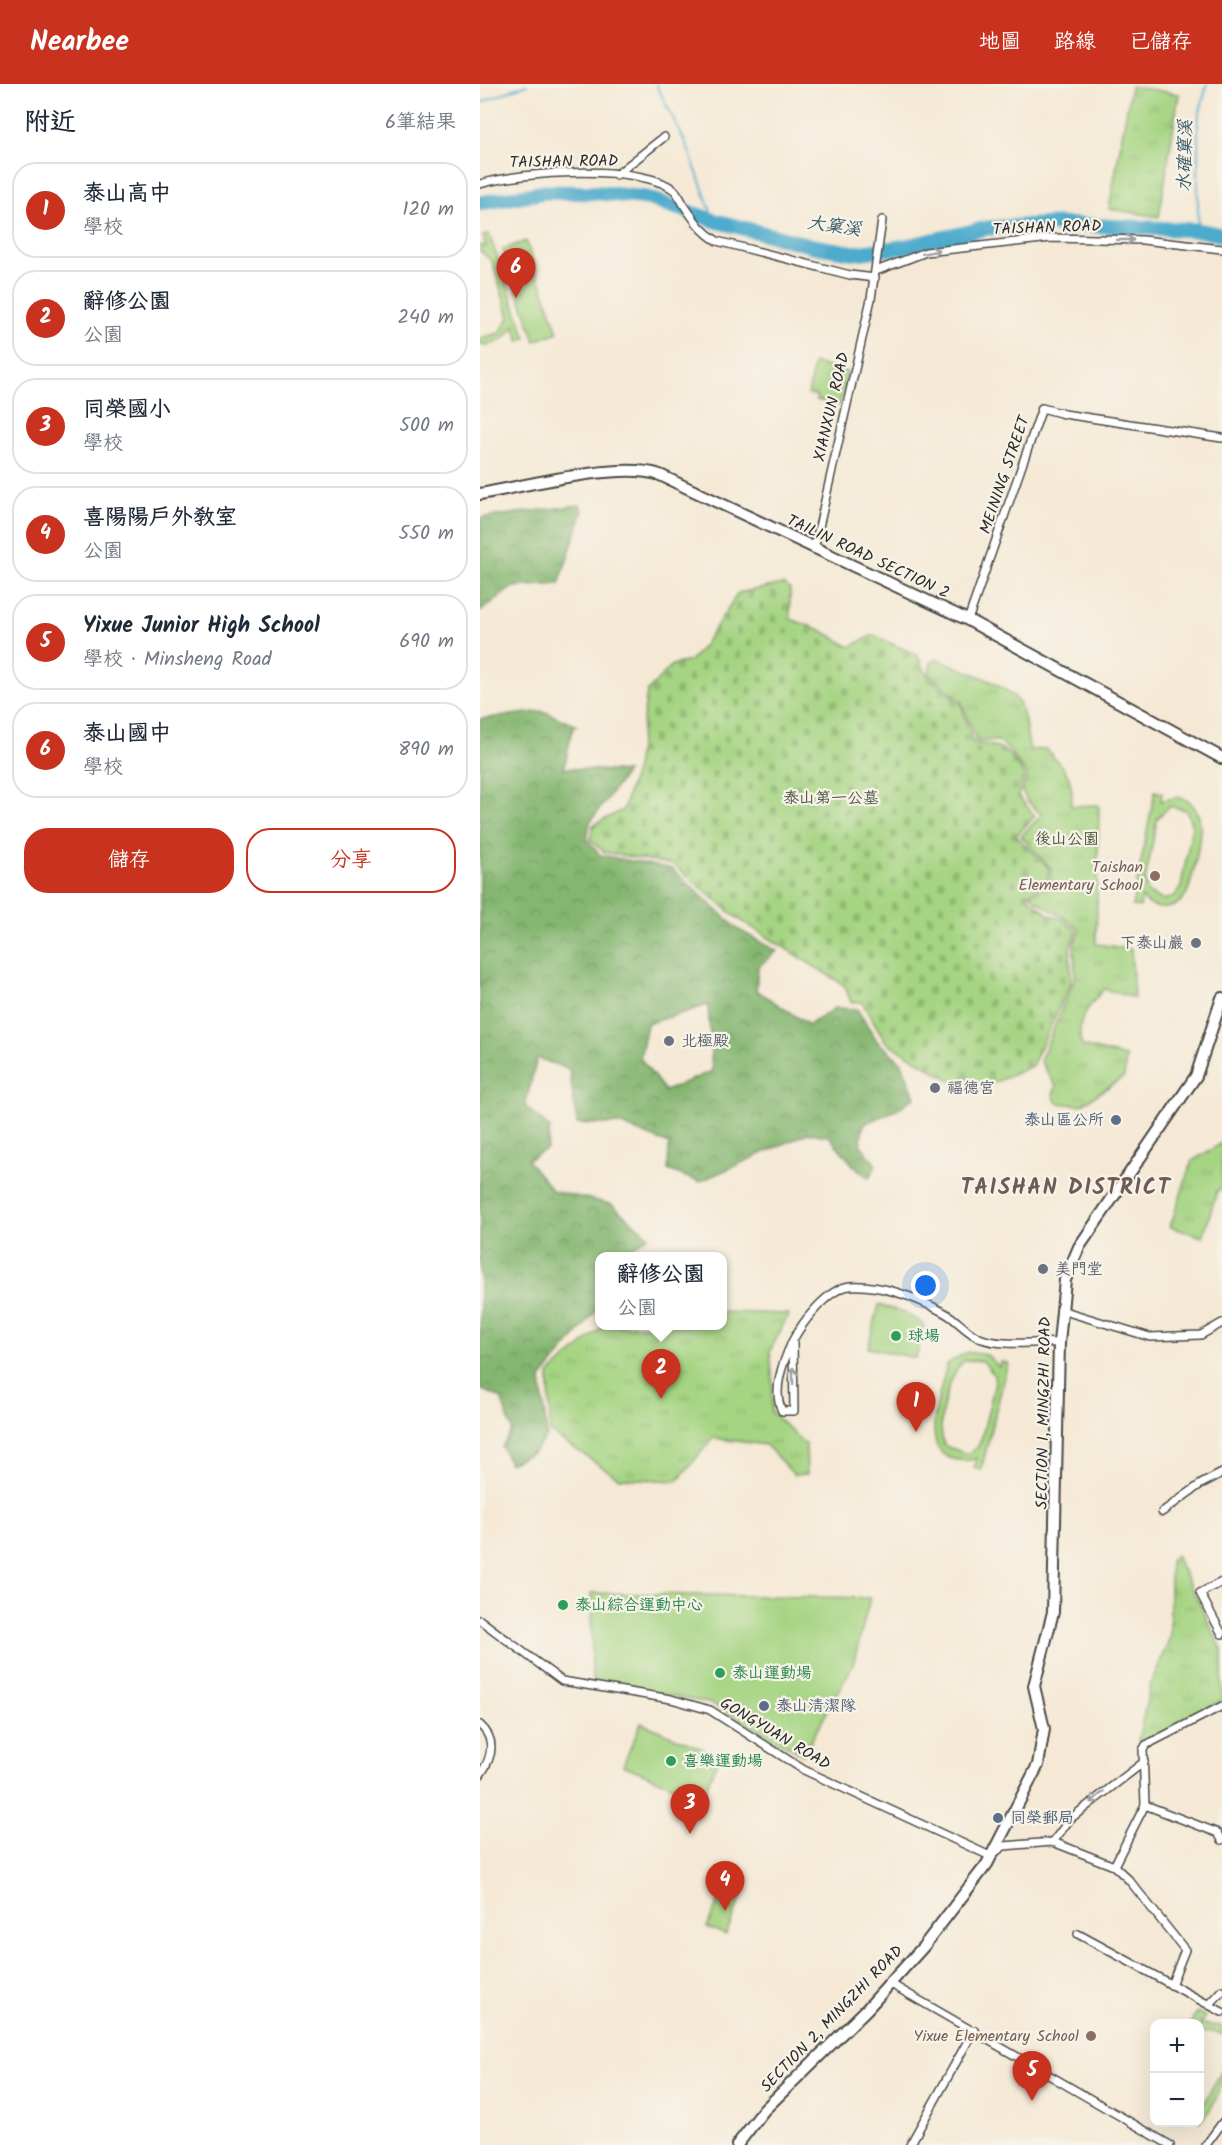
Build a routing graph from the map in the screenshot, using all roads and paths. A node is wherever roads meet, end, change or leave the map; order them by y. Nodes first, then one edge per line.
1 (664, 137) dead end
2 (616, 175) junction
3 (480, 184) edge
4 (882, 220) dead end
5 (1222, 249) edge
6 (875, 275) junction
7 (1222, 438) edge
8 (480, 494) edge
9 (814, 549) junction
10 (968, 620) junction
11 (1222, 758) edge
12 (1222, 998) edge
13 (1061, 1310) junction
14 (1222, 1323) edge
15 (793, 1340) junction
16 (1059, 1343) junction
17 (1222, 1473) edge
18 (1162, 1512) dead end
19 (1222, 1582) edge
20 (480, 1620) edge
21 (1222, 1634) edge
22 (1222, 1706) edge
23 (480, 1725) edge
24 (1144, 1762) junction
25 (480, 1775) edge
26 (1145, 1805) junction
27 (1220, 1836) edge
28 (1053, 1842) junction
29 (990, 1856) junction
30 (1114, 1866) junction
31 (1078, 1934) dead end
32 (891, 1984) junction
33 (1171, 1985) junction
34 (1222, 1991) edge
35 (1209, 2006) junction
36 (1222, 2012) edge
37 (974, 2030) junction
38 (1222, 2123) edge
39 (737, 2145) edge
40 (910, 2145) edge
41 (1170, 2145) edge
42 (1206, 2145) edge

1 - 2 street
2 - 3 street, TAISHAN ROAD
2 - 6 street, TAISHAN ROAD
4 - 6 street, XIANXUN ROAD
6 -> 5 street, TAISHAN ROAD
6 - 9 street, XIANXUN ROAD
7 - 10 street, MEINING STREET
8 - 9 main road, TAILIN ROAD SECTION 2
9 - 10 main road, TAILIN ROAD SECTION 2
10 - 11 main road, TAILIN ROAD SECTION 2
12 - 13 main road, SECTION 1, MINGZHI ROAD
13 - 14 street
13 - 16 main road, SECTION 1, MINGZHI ROAD
15 -> 15 street
15 - 16 street
16 - 29 main road, SECTION 1, MINGZHI ROAD
17 - 18 street
19 - 21 street
20 - 29 street, GONGYUAN ROAD
22 - 24 street
23 - 25 street
24 - 26 street
24 -> 28 street
26 - 27 street
26 - 30 street
28 - 29 street
28 - 30 street
29 - 32 main road, SECTION 2, MINGZHI ROAD
30 - 33 street
31 - 33 street
32 - 37 street
32 - 39 main road, SECTION 2, MINGZHI ROAD
33 - 35 street
34 - 35 street
35 - 36 street
37 - 40 street
37 - 41 street
38 - 42 street

